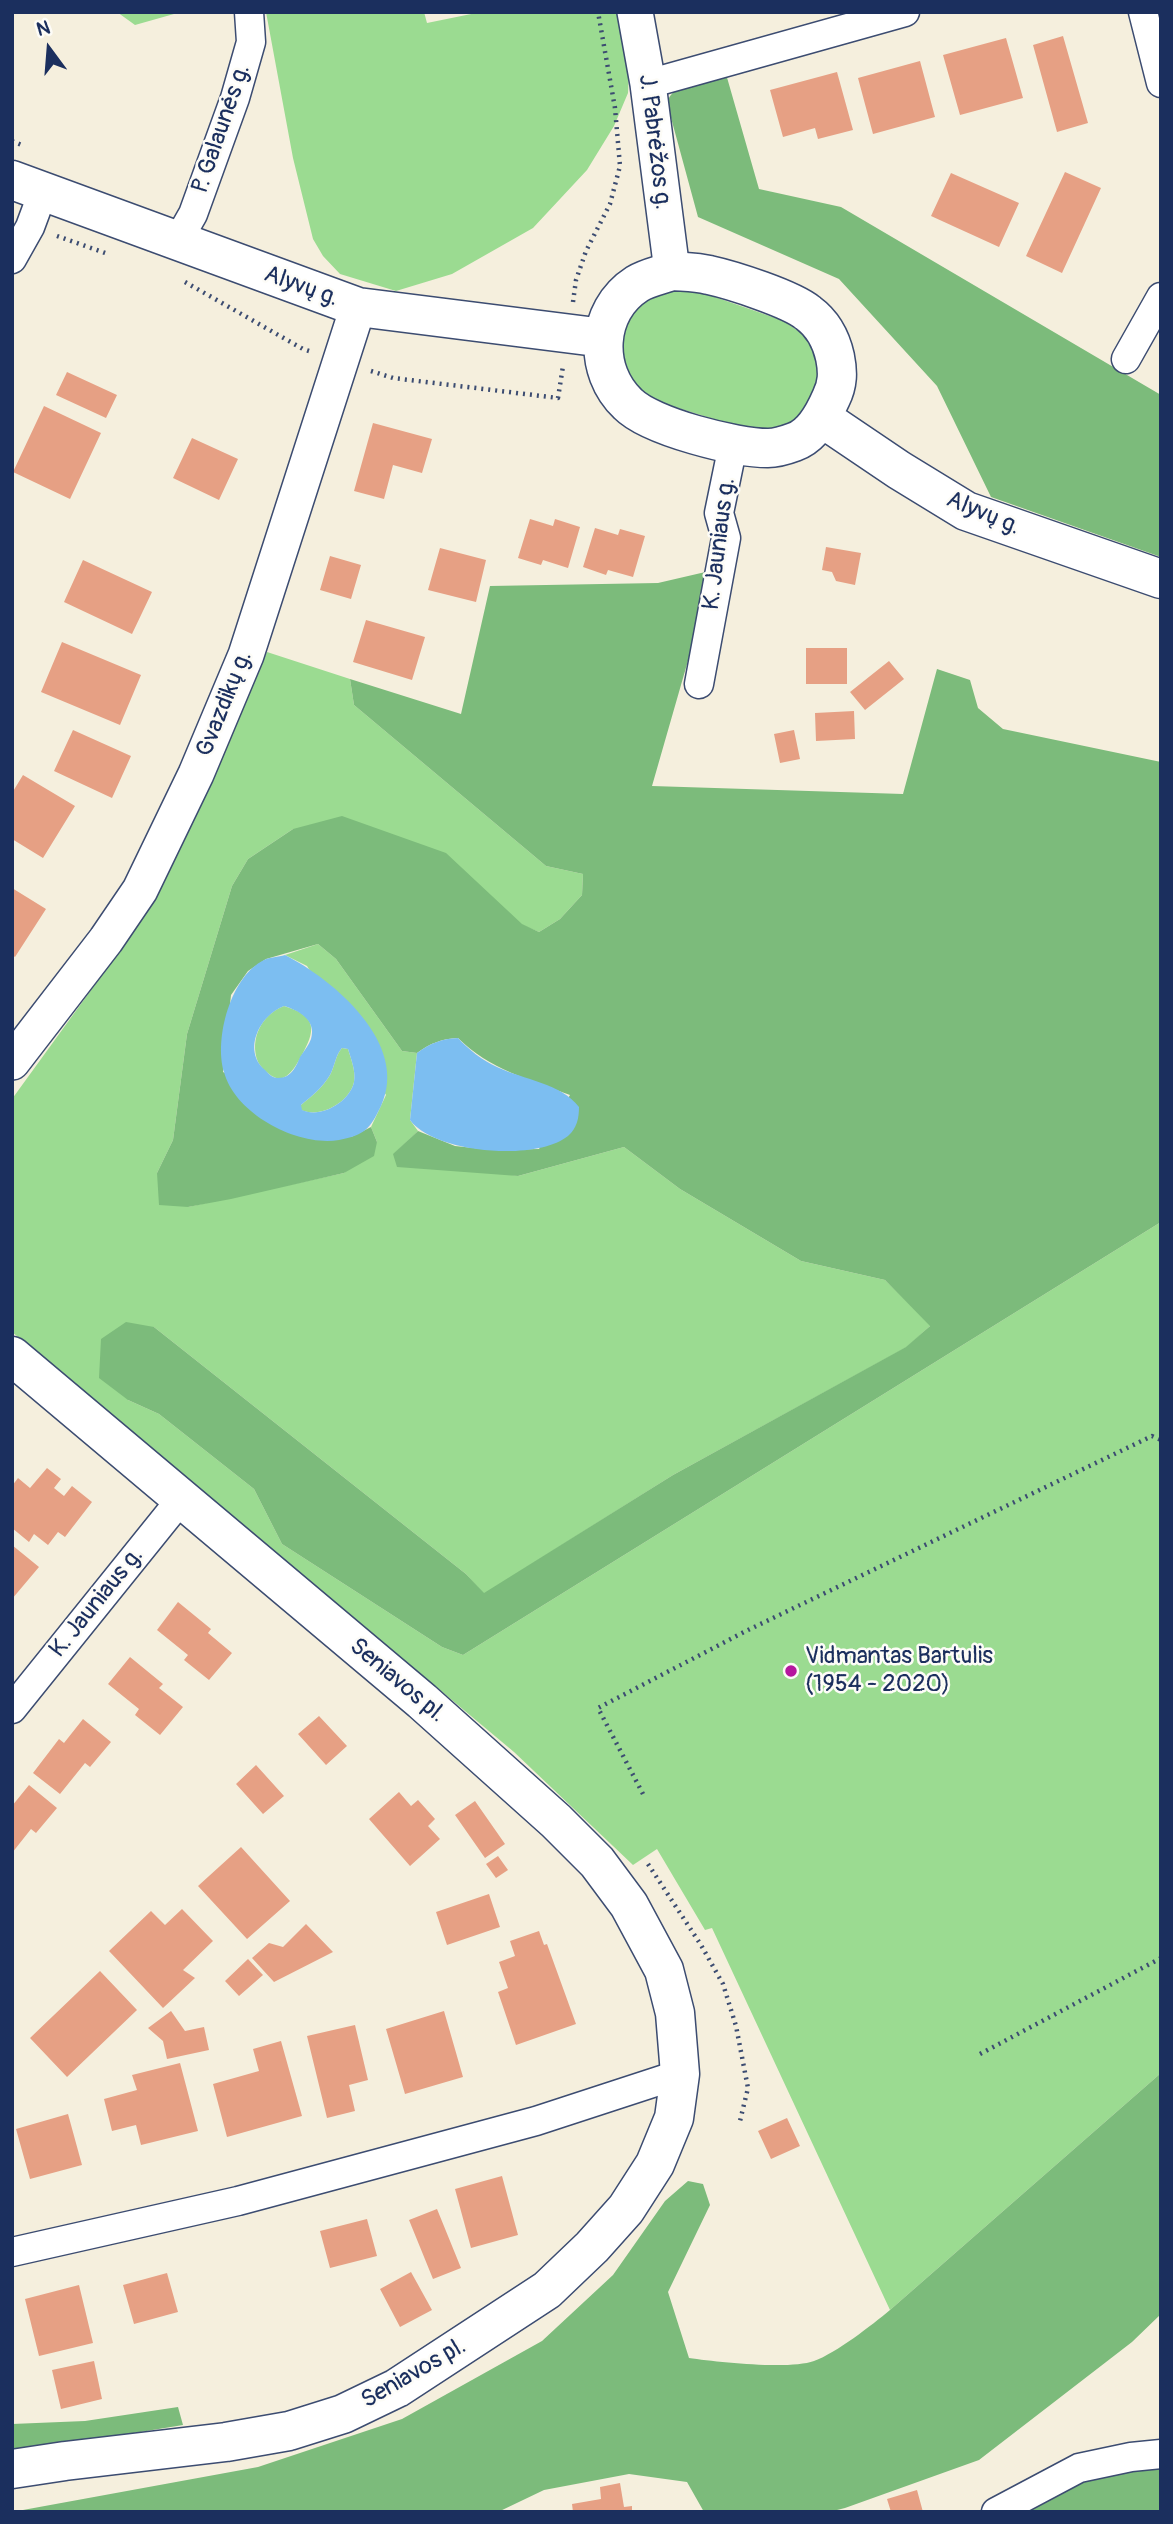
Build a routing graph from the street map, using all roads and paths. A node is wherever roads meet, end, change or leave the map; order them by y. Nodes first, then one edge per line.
1 (249, 12) edge
2 (598, 12) edge
3 (635, 12) edge
4 (905, 12) edge
5 (1143, 12) edge
6 (606, 51) dead end
7 (1161, 83) edge
8 (648, 84) junction
9 (28, 186) edge
10 (177, 242) junction
11 (12, 259) edge
12 (672, 271) junction
13 (1161, 297) edge
14 (358, 307) junction
15 (604, 338) junction
16 (1126, 359) dead end
17 (822, 418) junction
18 (733, 445) junction
19 (1161, 579) edge
20 (699, 684) dead end
21 (12, 1062) edge
22 (12, 1356) edge
23 (1161, 1440) edge
24 (182, 1498) junction
25 (12, 1709) edge
26 (643, 1794) dead end
27 (648, 1864) dead end
28 (1161, 1958) edge
29 (980, 2054) dead end
30 (680, 2074) junction
31 (740, 2120) dead end
32 (12, 2252) edge
33 (1161, 2454) edge
34 (12, 2469) edge
35 (996, 2512) edge

1 - 10 street, P. Galaunės g.
2 - 6 path
3 - 8 street, J. Pabrėžos g.
4 - 8 street
5 - 7 street
8 - 12 street, J. Pabrėžos g.
9 - 10 main road, Alyvų g.
9 - 11 street
10 - 14 main road, Alyvų g.
12 - 15 main road
12 - 17 main road
13 - 16 street
14 - 15 main road, Alyvų g.
14 - 21 street, Gvazdikų g.
15 - 18 main road
17 - 18 main road
17 - 19 main road, Alyvų g.
18 - 20 street, K. Jauniaus g.
22 - 24 main road, Seniavos pl.
23 - 26 path
24 - 25 street, K. Jauniaus g.
24 - 30 main road, Seniavos pl.
27 - 31 path
28 - 29 path
30 - 32 street
30 - 34 main road, Seniavos pl.
33 - 35 street

